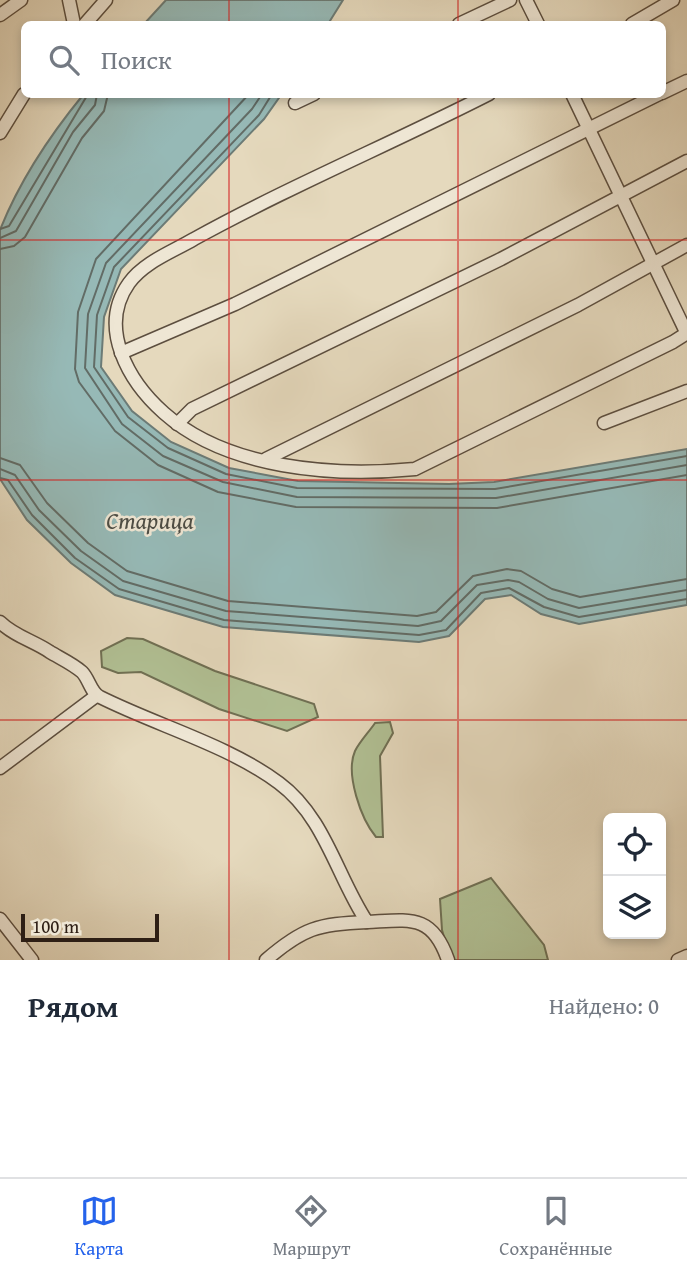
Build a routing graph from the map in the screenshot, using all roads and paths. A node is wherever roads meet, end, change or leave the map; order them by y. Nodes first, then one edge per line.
1 (21, 0) edge
2 (69, 0) edge
3 (106, 0) edge
4 (510, 0) edge
5 (526, 0) edge
6 (673, 0) edge
7 (0, 15) edge
8 (73, 21) edge
9 (88, 21) edge
10 (465, 21) edge
11 (536, 21) edge
12 (637, 21) edge
13 (687, 81) edge
14 (666, 92) edge
15 (21, 98) edge
16 (306, 98) edge
17 (481, 98) edge
18 (574, 98) edge
19 (653, 98) edge
20 (295, 103) dead end
21 (588, 129) junction
22 (0, 133) edge
23 (687, 161) edge
24 (621, 197) junction
25 (687, 245) edge
26 (653, 265) junction
27 (687, 333) edge
28 (121, 353) junction
29 (687, 391) edge
30 (604, 423) dead end
31 (177, 424) junction
32 (266, 459) junction
33 (0, 622) edge
34 (96, 696) junction
35 (0, 768) edge
36 (0, 919) edge
37 (367, 922) junction
38 (687, 956) edge
39 (32, 960) edge
40 (266, 960) edge
41 (448, 960) edge
42 (678, 960) edge

1 - 7 street
2 - 8 street
3 - 9 street
4 - 10 street
5 - 11 street
6 - 12 street
13 - 14 street
15 - 22 street
16 - 20 street
17 - 28 street
18 - 21 street
19 - 21 street
21 - 24 street
21 - 28 street
23 - 24 street
24 - 26 street
24 - 31 street
25 - 26 street
26 - 27 street
26 - 32 street
27 - 32 street
28 - 31 street
29 - 30 street
31 - 32 street
33 - 34 street
34 - 35 street
34 - 37 street
36 - 39 street
37 - 40 street
37 - 41 street
38 - 42 street

